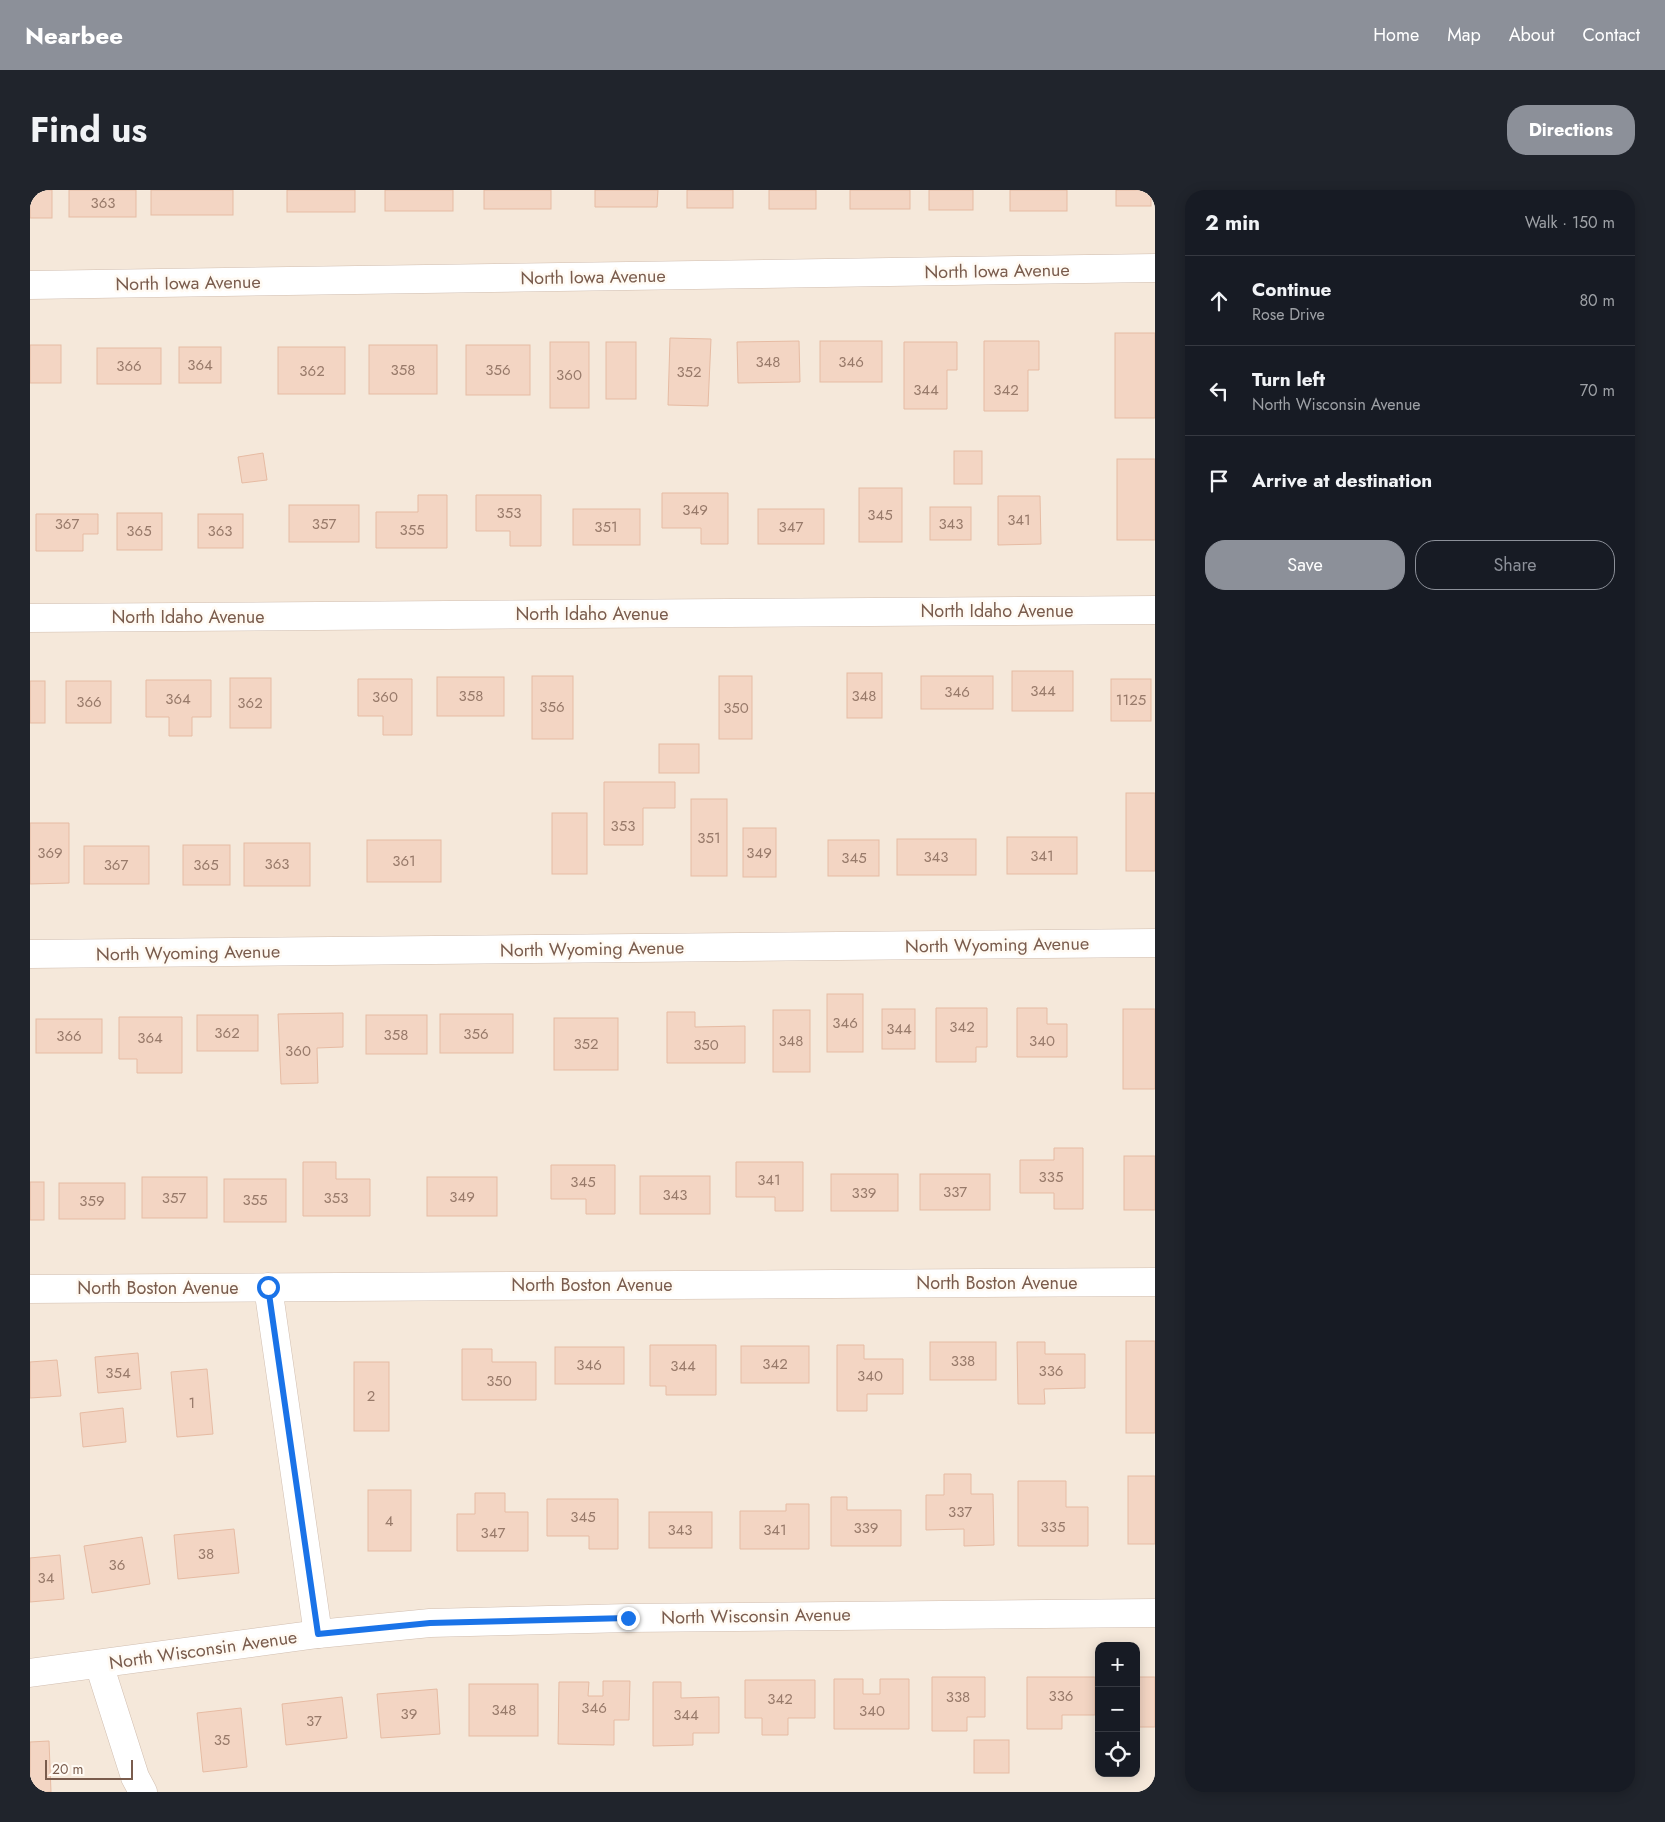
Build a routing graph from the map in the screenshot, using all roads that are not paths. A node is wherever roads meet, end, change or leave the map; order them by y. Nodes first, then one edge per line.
1 (1155, 268) edge
2 (30, 285) edge
3 (1155, 610) edge
4 (30, 618) edge
5 (1155, 943) edge
6 (30, 954) edge
7 (1155, 1282) edge
8 (268, 1287) junction
9 (30, 1289) edge
10 (1155, 1613) edge
11 (318, 1634) junction
12 (99, 1664) junction
13 (30, 1673) edge
14 (143, 1792) edge

1 - 2 street, North Iowa Avenue
3 - 4 street, North Idaho Avenue
5 - 6 street, North Wyoming Avenue
7 - 8 street, North Boston Avenue
8 - 9 street, North Boston Avenue
8 - 11 street
10 - 11 street, North Wisconsin Avenue
11 - 12 street, North Wisconsin Avenue
12 - 13 street, North Wisconsin Avenue
12 - 14 street

